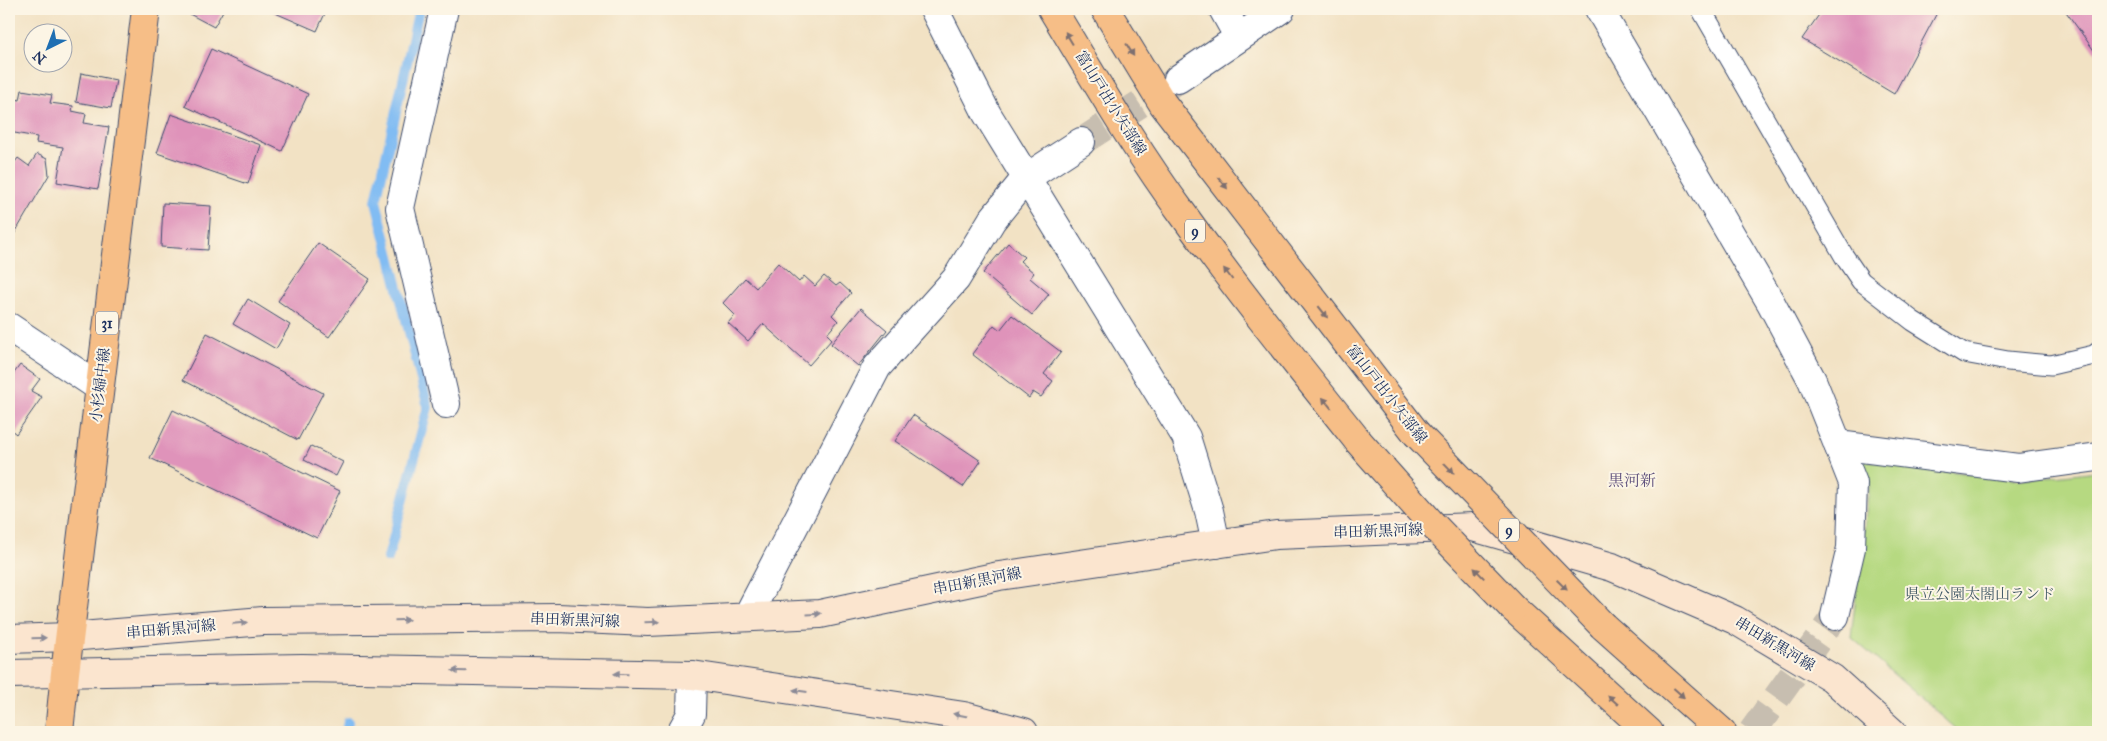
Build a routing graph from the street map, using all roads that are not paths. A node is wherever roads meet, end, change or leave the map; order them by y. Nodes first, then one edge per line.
1 (146, 9) edge
2 (444, 9) edge
3 (934, 9) edge
4 (1052, 9) edge
5 (1104, 9) edge
6 (1224, 9) edge
7 (1281, 9) edge
8 (1599, 9) edge
9 (1710, 17) edge
10 (1238, 36) junction
11 (1178, 79) tunnel mouth
12 (1081, 142) tunnel mouth
13 (1026, 178) junction
14 (9, 327) edge
15 (2098, 352) edge
16 (99, 387) junction
17 (446, 404) dead end
18 (1838, 445) junction
19 (2098, 457) edge
20 (1216, 544) junction
21 (1836, 616) tunnel mouth
22 (747, 617) junction
23 (69, 637) junction
24 (9, 638) edge
25 (65, 673) junction
26 (9, 674) edge
27 (692, 675) junction
28 (59, 732) edge
29 (681, 732) edge
30 (1024, 732) edge
31 (1650, 732) edge
32 (1722, 732) edge
33 (1892, 732) edge

1 - 16 main road, 小杉婦中線 / 31
2 - 17 street
3 - 13 street
31 -> 4 main road, 富山戸出小矢部線 / 9, bridge
5 -> 32 main road, 富山戸出小矢部線 / 9, bridge
6 - 10 street
7 - 10 street
8 - 18 street
9 - 15 lane
10 - 11 street
12 - 13 street
13 - 20 street
13 - 22 street
14 - 16 street
16 - 23 main road, 小杉婦中線 / 31
18 - 19 street
18 - 21 street
22 -> 20 main road, 串田新黒河線
20 - 33 main road, 串田新黒河線
23 -> 22 main road, 串田新黒河線
24 -> 23 main road, 串田新黒河線
23 - 25 main road, 小杉婦中線 / 31
25 - 26 main road
27 -> 25 main road
25 - 28 main road, 小杉婦中線 / 31
27 - 29 street
30 -> 27 main road

